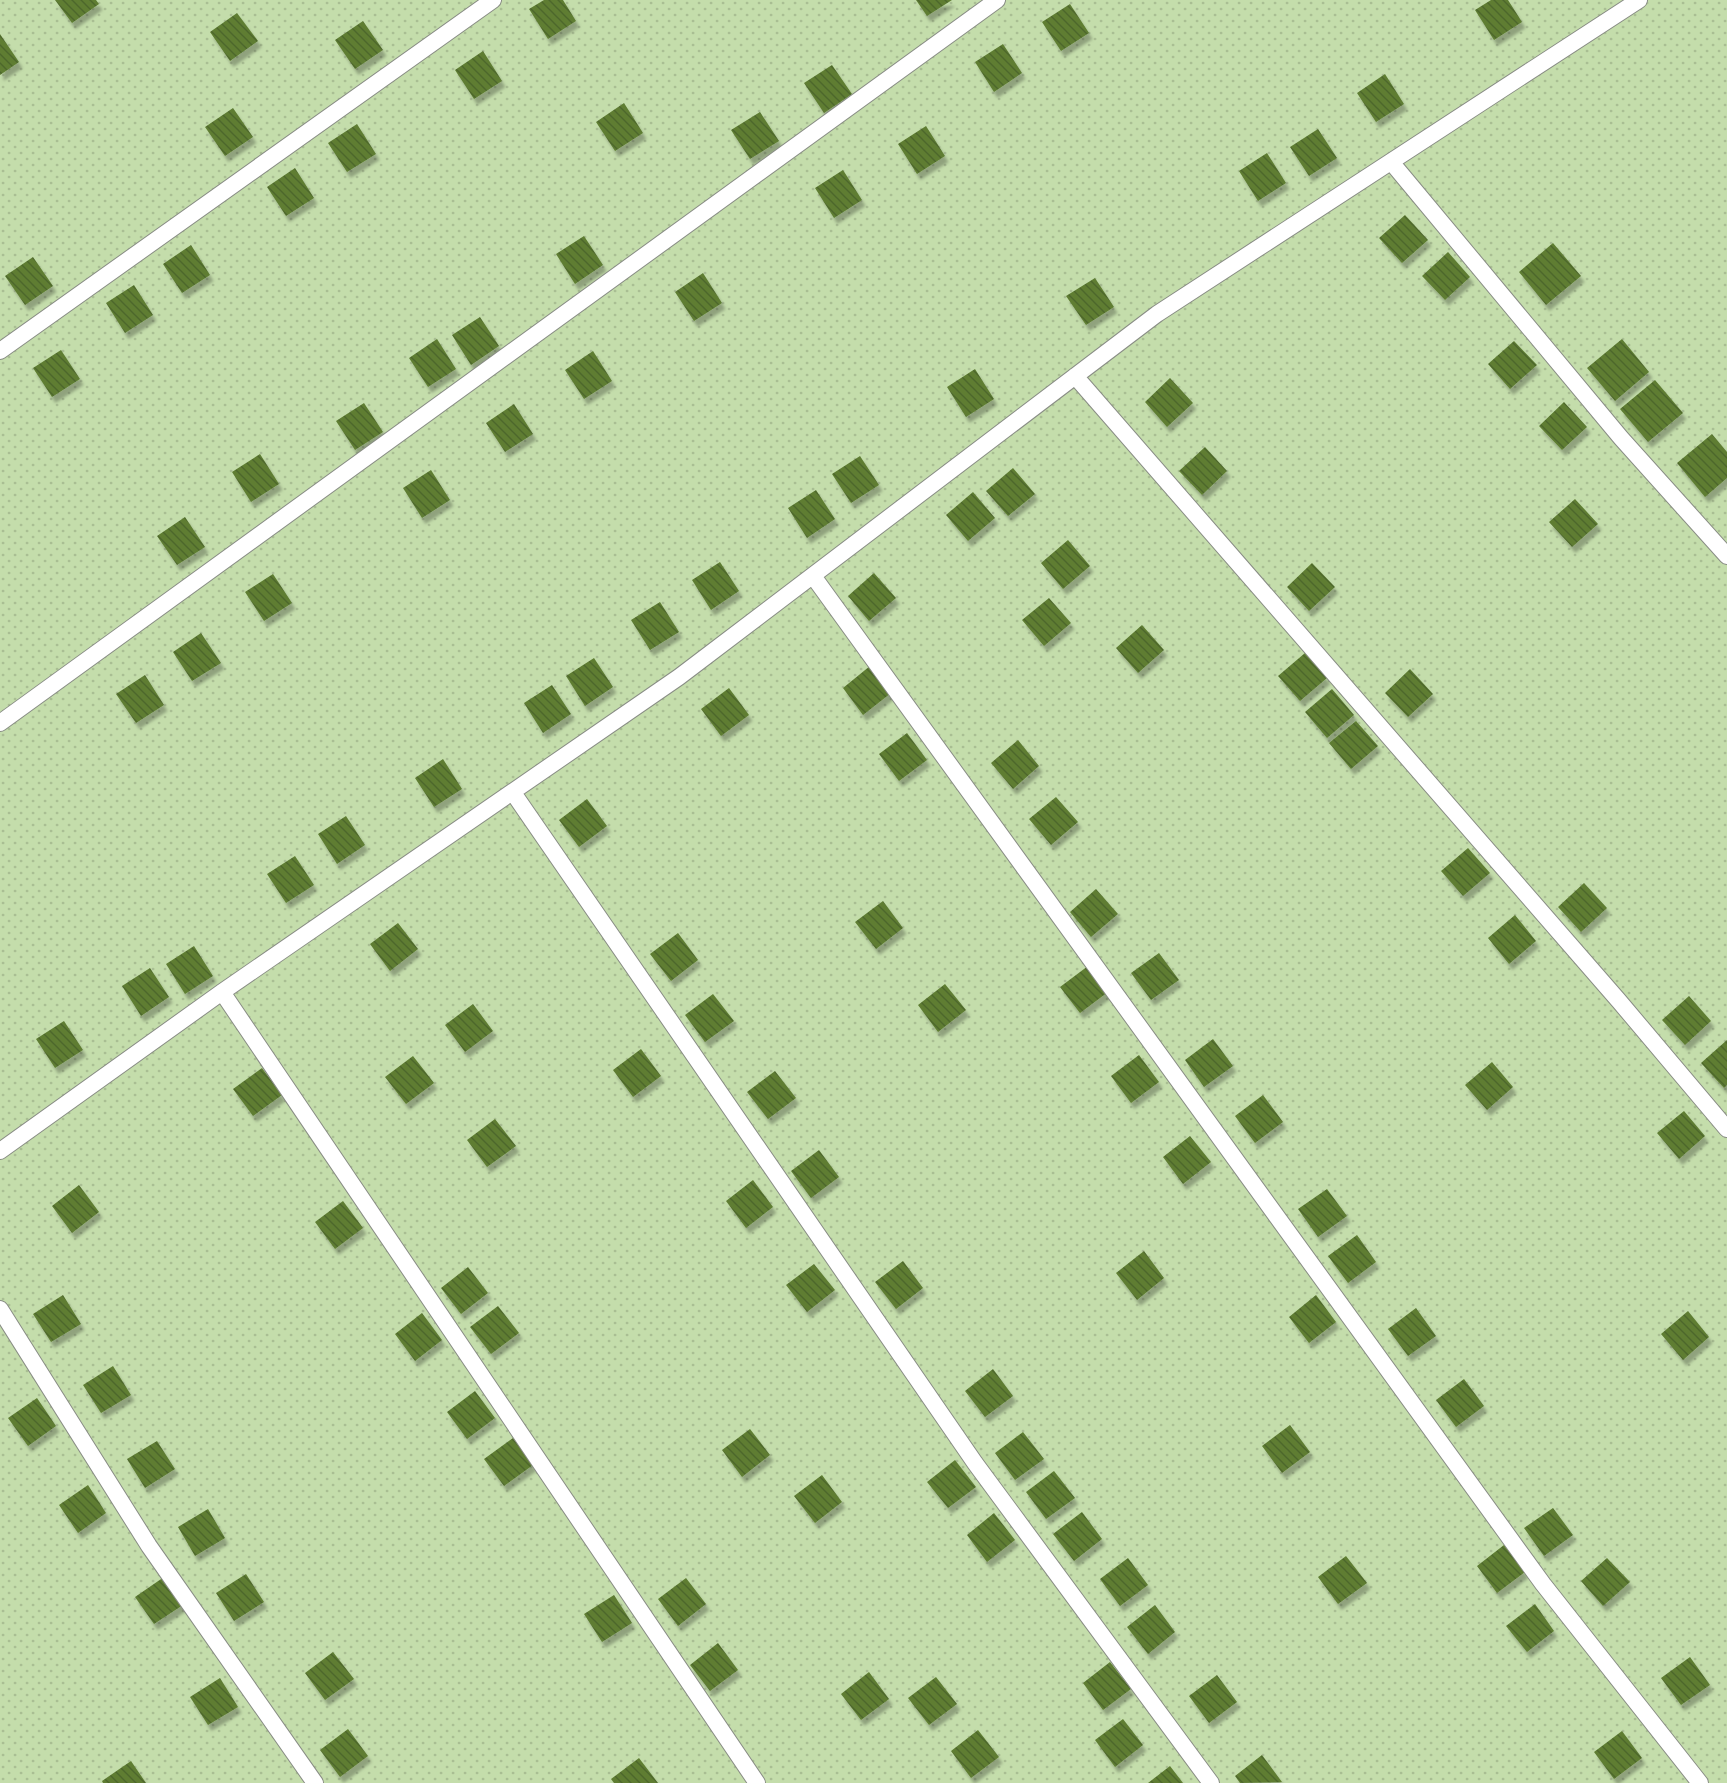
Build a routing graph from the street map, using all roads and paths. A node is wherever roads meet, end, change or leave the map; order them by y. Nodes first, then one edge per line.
1 (493, 0) edge
2 (997, 0) edge
3 (1638, 0) edge
4 (1392, 163) junction
5 (0, 351) edge
6 (1075, 376) junction
7 (1727, 556) edge
8 (813, 576) junction
9 (0, 723) edge
10 (514, 794) junction
11 (222, 992) junction
12 (1727, 1129) edge
13 (0, 1151) edge
14 (0, 1309) edge
15 (315, 1783) edge
16 (757, 1783) edge
17 (1211, 1783) edge
18 (1700, 1783) edge

1 - 5 lane
2 - 9 lane
3 - 4 lane
4 - 6 lane
4 - 7 lane
6 - 8 lane
6 - 12 lane
8 - 10 lane
8 - 18 lane
10 - 11 lane
10 - 17 lane
11 - 13 lane
11 - 16 lane
14 - 15 lane

